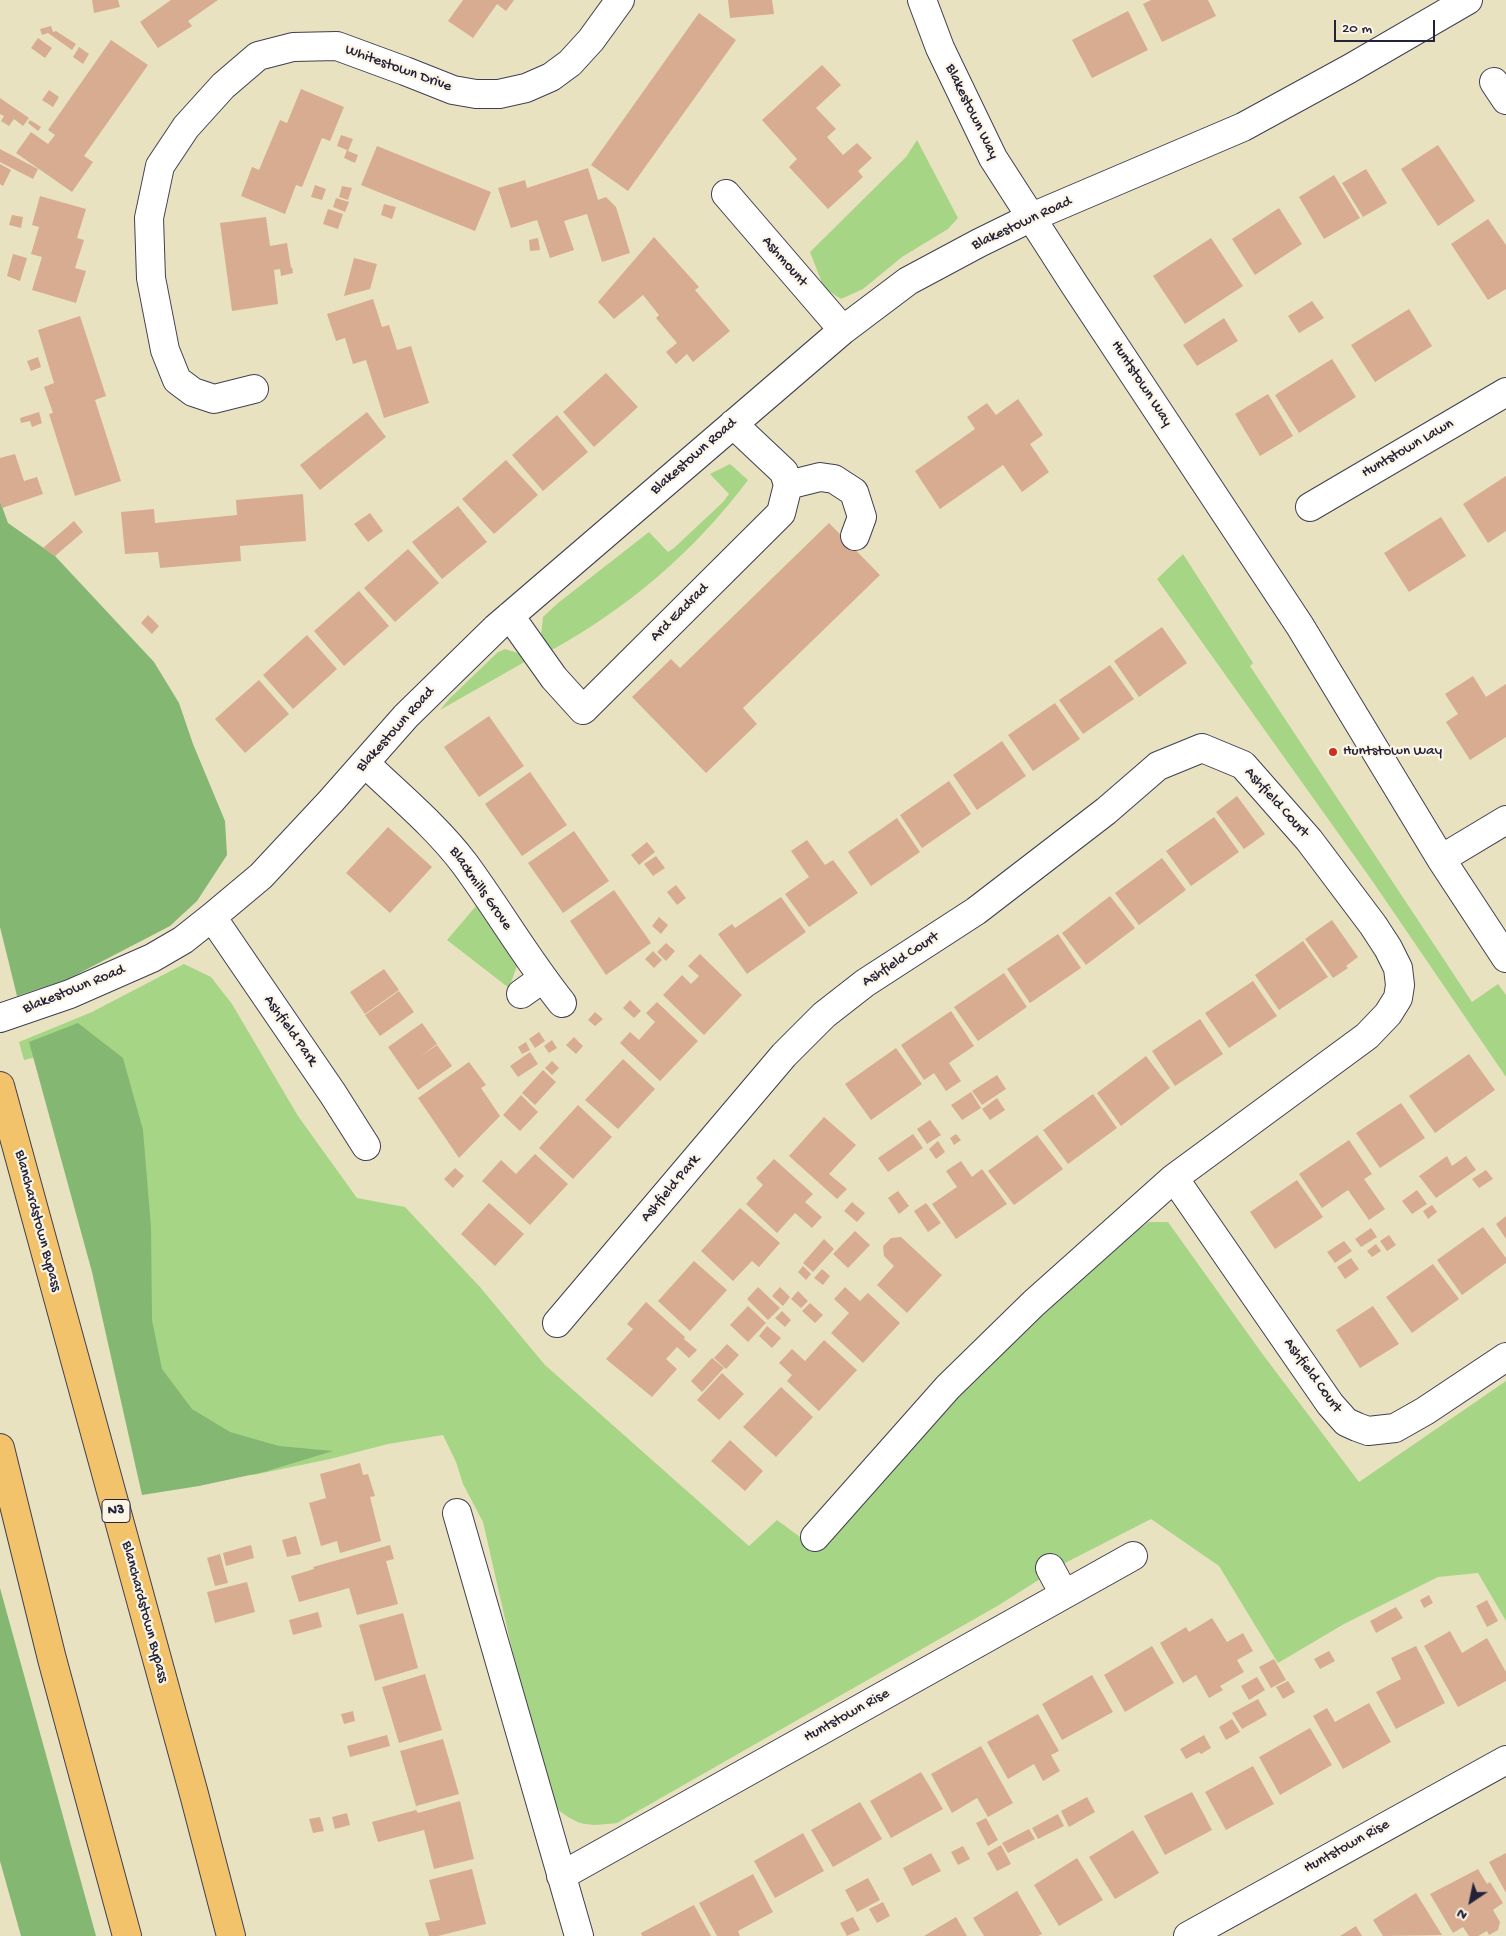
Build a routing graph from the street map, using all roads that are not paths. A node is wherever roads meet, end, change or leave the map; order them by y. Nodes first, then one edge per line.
1 (620, 0) edge
2 (922, 0) edge
3 (1468, 0) edge
4 (726, 194) dead end
5 (1032, 218) junction
6 (843, 330) junction
7 (254, 389) dead end
8 (1506, 392) edge
9 (733, 424) junction
10 (788, 485) junction
11 (1310, 507) dead end
12 (855, 536) dead end
13 (510, 616) junction
14 (365, 763) junction
15 (1506, 820) edge
16 (1441, 859) junction
17 (212, 917) junction
18 (1506, 958) edge
19 (542, 979) junction
20 (521, 994) dead end
21 (562, 1003) dead end
22 (0, 1018) edge
23 (784, 1055) joint
24 (0, 1086) edge
25 (366, 1146) dead end
26 (1174, 1178) junction
27 (557, 1323) dead end
28 (1506, 1357) edge
29 (0, 1448) edge
30 (457, 1513) dead end
31 (815, 1537) dead end
32 (1133, 1556) dead end
33 (1050, 1568) dead end
34 (1064, 1594) junction
35 (1506, 1760) edge
36 (561, 1876) junction
37 (126, 1936) edge
38 (231, 1936) edge
39 (579, 1936) edge
40 (1188, 1936) edge

1 - 7 street, Whitestown Drive
2 - 5 street, Blakestown Way
3 - 5 street, Blakestown Road
4 - 6 street, Ashmount
5 - 6 street, Blakestown Road
5 - 16 street, Huntstown Way
6 - 9 street, Blakestown Road
8 - 11 street, Huntstown Lawn
9 - 10 street
9 - 13 street, Blakestown Road
10 - 12 street
10 - 13 street, Ard Eadrad
13 - 14 street, Blakestown Road
14 - 17 street, Blakestown Road
14 - 19 street, Blackmills Grove
15 - 16 street
16 - 18 street, Huntstown Way
17 - 22 street, Blakestown Road
17 - 25 street, Ashfield Park
19 - 20 street
19 - 21 street, Blackmills Grove
23 - 26 street, Ashfield Court
23 - 27 street, Ashfield Park
24 - 38 highway, Blanchardstown Bypass / N3
26 - 28 street, Ashfield Court
26 - 31 street, Ashfield Court
29 - 37 highway
30 - 36 street
32 - 34 street, Huntstown Rise
33 - 34 street
34 - 36 street, Huntstown Rise
35 - 40 street, Huntstown Rise
36 - 39 street

